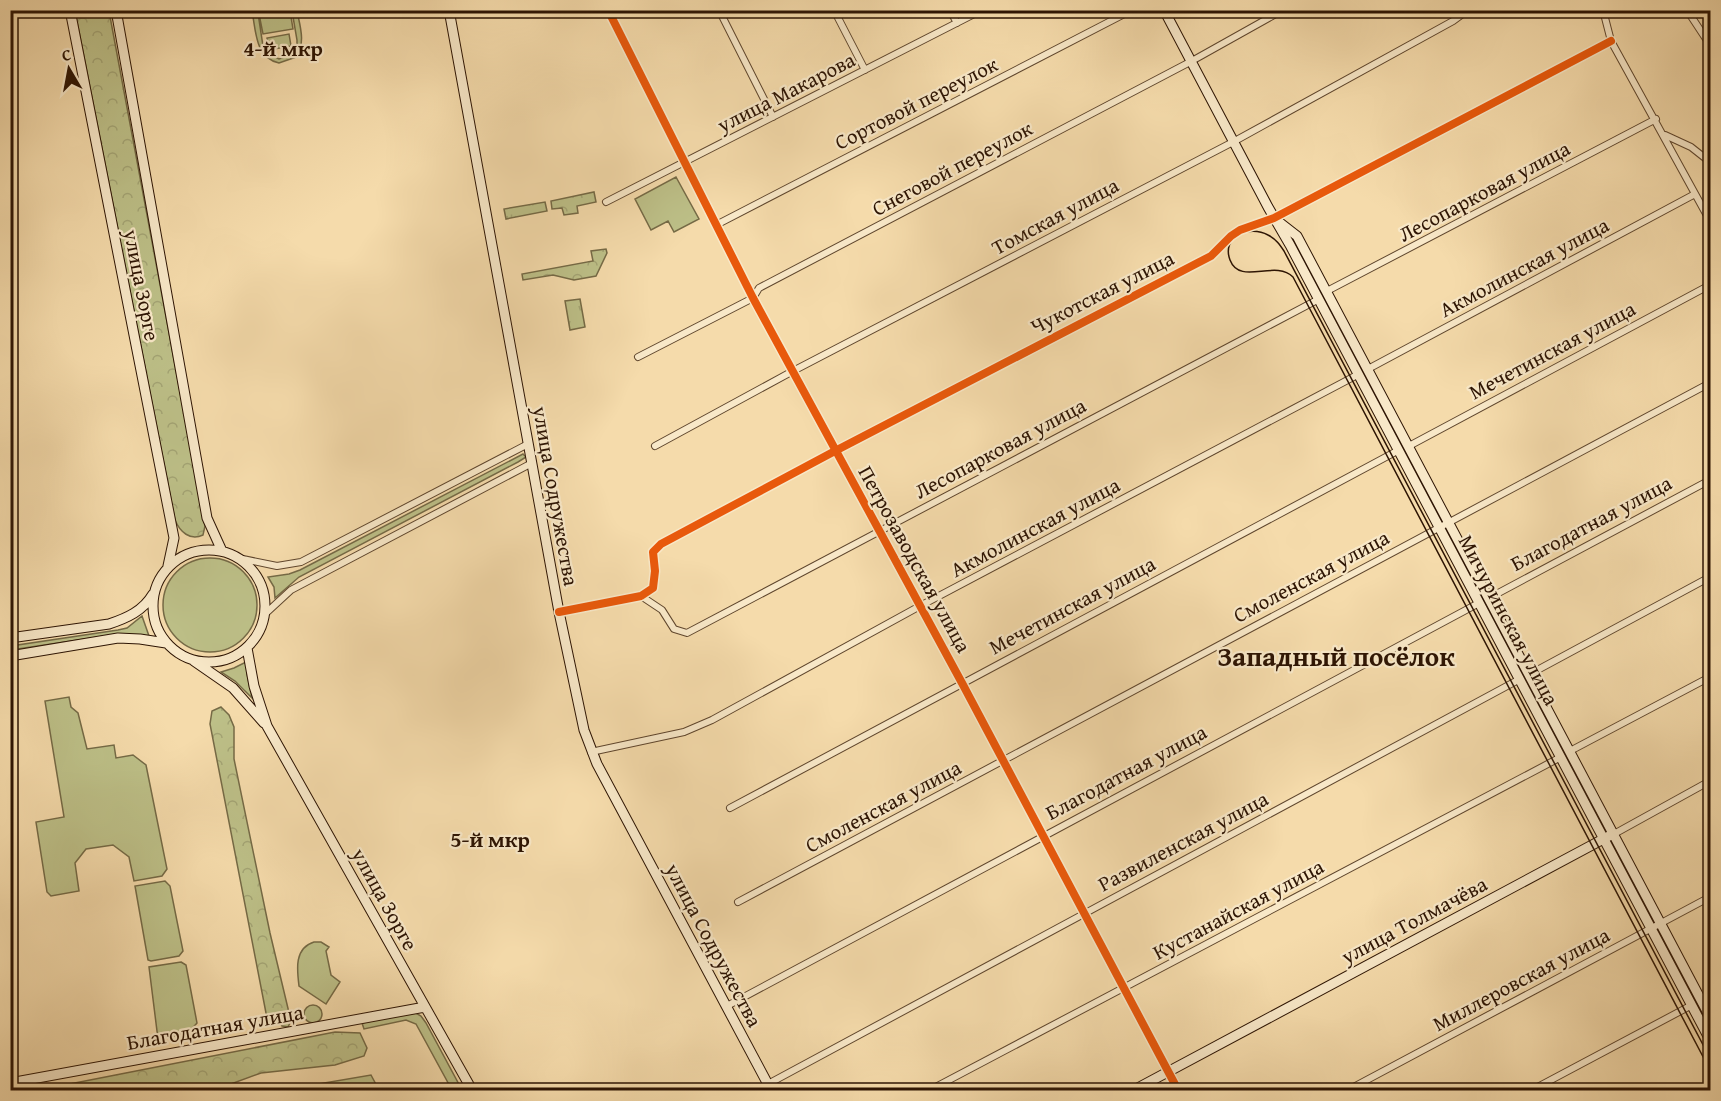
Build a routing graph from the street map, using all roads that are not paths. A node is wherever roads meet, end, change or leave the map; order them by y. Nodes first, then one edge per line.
1 (70, 10) edge
2 (116, 10) edge
3 (449, 10) edge
4 (608, 10) edge
5 (719, 10) edge
6 (834, 10) edge
7 (950, 10) edge
8 (982, 10) edge
9 (1132, 10) edge
10 (1164, 10) edge
11 (1283, 10) edge
12 (1468, 10) edge
13 (1603, 10) edge
14 (1687, 10) edge
15 (957, 23) junction
16 (1611, 41) junction
17 (1710, 45) edge
18 (1190, 62) junction
19 (865, 70) junction
20 (774, 117) junction
21 (1656, 119) junction
22 (1664, 135) junction
23 (1233, 142) junction
24 (684, 162) junction
25 (1710, 162) edge
26 (1695, 194) junction
27 (606, 202) dead end
28 (1274, 218) junction
29 (1710, 221) edge
30 (716, 225) junction
31 (1710, 285) edge
32 (1327, 291) junction
33 (753, 298) junction
34 (1319, 299) junction
35 (638, 357) dead end
36 (1368, 369) junction
37 (793, 372) junction
38 (1359, 374) junction
39 (1710, 382) edge
40 (528, 444) junction
41 (655, 446) dead end
42 (1409, 446) junction
43 (1399, 450) junction
44 (835, 451) junction
45 (532, 463) junction
46 (1710, 480) edge
47 (1449, 522) junction
48 (1439, 527) junction
49 (878, 531) junction
50 (222, 551) junction
51 (238, 558) junction
52 (168, 566) junction
53 (1710, 577) edge
54 (153, 594) junction
55 (641, 596) junction
56 (1489, 598) junction
57 (1479, 603) junction
58 (920, 606) junction
59 (559, 612) junction
60 (265, 614) junction
61 (10, 639) edge
62 (166, 643) junction
63 (247, 648) junction
64 (10, 656) edge
65 (192, 660) junction
66 (1530, 674) junction
67 (1710, 676) edge
68 (1520, 679) junction
69 (962, 683) junction
70 (267, 726) junction
71 (1570, 751) junction
72 (591, 752) junction
73 (1561, 757) junction
74 (1002, 760) junction
75 (1710, 781) edge
76 (730, 808) dead end
77 (1614, 834) junction
78 (1043, 837) junction
79 (1604, 839) junction
80 (1710, 897) edge
81 (738, 902) dead end
82 (1084, 913) junction
83 (1661, 923) junction
84 (1652, 928) junction
85 (1124, 988) junction
86 (1710, 994) edge
87 (1701, 999) junction
88 (1692, 1005) junction
89 (727, 1006) junction
90 (425, 1007) junction
91 (1710, 1017) edge
92 (1710, 1040) edge
93 (1168, 1072) junction
94 (12, 1084) edge
95 (770, 1088) edge
96 (472, 1090) edge
97 (930, 1090) edge
98 (1134, 1090) edge
99 (1178, 1090) edge
100 (1348, 1090) edge
101 (1532, 1090) edge

1 - 52 main road, улица Зорге
2 - 50 main road, улица Зорге
3 - 40 main road, улица Содружества
4 - 24 street, Петрозаводская улица
5 - 20 street
6 - 19 street
7 - 15 street
8 - 15 street, улица Макарова
9 - 30 street, Сортовой переулок
10 - 18 main road, Мичуринская улица
11 - 18 street, Снеговой переулок
12 - 23 street, Томская улица
13 - 16 street
14 - 17 street
15 - 19 street, улица Макарова
16 - 21 street
16 - 28 street, Чукотская улица
18 - 23 main road, Мичуринская улица
18 - 33 street, Снеговой переулок
19 - 20 street, улица Макарова
20 - 24 street, улица Макарова
21 - 22 street
21 - 32 street, Лесопарковая улица
22 - 25 street
22 - 26 street
23 - 28 main road, Мичуринская улица
23 - 37 street, Томская улица
24 - 27 street, улица Макарова
24 - 30 street, Петрозаводская улица
26 - 29 street
26 - 36 street, Акмолинская улица
28 - 32 main road, Мичуринская улица
28 - 34 main road, Мичуринская улица
28 - 44 street, Чукотская улица
30 - 33 street, Петрозаводская улица
31 - 42 street, Мечетинская улица
32 - 36 main road, Мичуринская улица
33 - 35 street, Снеговой переулок
33 - 37 street, Петрозаводская улица
34 - 38 main road, Мичуринская улица
34 - 49 street, Лесопарковая улица
36 - 42 main road, Мичуринская улица
37 - 41 street, Томская улица
37 - 44 street, Петрозаводская улица
38 - 43 main road, Мичуринская улица
38 - 58 street, Акмолинская улица
39 - 47 street, Смоленская улица
40 - 45 main road, улица Содружества
40 - 51 street
42 - 47 main road, Мичуринская улица
43 - 48 main road, Мичуринская улица
43 - 69 street, Мечетинская улица
44 - 49 street, Петрозаводская улица
44 - 55 street, Чукотская улица
45 - 59 main road, улица Содружества
45 - 60 street
46 - 56 street, Благодатная улица
47 - 48 street, Смоленская улица
47 - 56 main road, Мичуринская улица
48 - 57 main road, Мичуринская улица
48 - 74 street, Смоленская улица
49 - 55 street, Лесопарковая улица
49 - 58 street, Петрозаводская улица
50 - 51 main road
50 - 52 main road
51 - 60 main road
52 - 54 main road
53 - 66 street
54 - 61 main road
54 - 62 main road
55 - 59 street
56 - 66 main road, Мичуринская улица
57 - 68 main road, Мичуринская улица
57 - 78 street, Благодатная улица
58 - 69 street, Петрозаводская улица
58 - 72 street, Акмолинская улица
59 - 72 main road, улица Содружества
60 - 63 main road
62 - 64 main road
62 - 65 main road
63 - 65 main road
63 - 70 main road, улица Зорге
65 - 70 main road, улица Зорге
66 - 71 main road, Мичуринская улица
67 - 71 street
68 - 73 main road, Мичуринская улица
68 - 82 street, Развиленская улица
69 - 74 street, Петрозаводская улица
69 - 76 street, Мечетинская улица
70 - 90 main road, улица Зорге
71 - 77 main road, Мичуринская улица
72 - 89 main road, улица Содружества
73 - 79 main road, Мичуринская улица
73 - 85 street, Кустанайская улица
74 - 78 street, Петрозаводская улица
74 - 81 street, Смоленская улица
75 - 77 street, улица Толмачёва
77 - 79 main road, улица Толмачёва
77 - 83 main road, Мичуринская улица
78 - 82 street, Петрозаводская улица
78 - 89 street, Благодатная улица
79 - 84 main road, Мичуринская улица
79 - 93 main road, улица Толмачёва
80 - 83 street, Миллеровская улица
82 - 85 street, Петрозаводская улица
82 - 95 street, Развиленская улица
83 - 84 street, Миллеровская улица
83 - 87 main road, Мичуринская улица
84 - 88 main road, Мичуринская улица
84 - 100 street, Миллеровская улица
85 - 93 street, Петрозаводская улица
85 - 97 street, Кустанайская улица
86 - 87 street
87 - 91 main road, Мичуринская улица
88 - 92 main road, Мичуринская улица
88 - 101 street
89 - 95 main road, улица Содружества
90 - 94 main road, Благодатная улица
90 - 96 main road, улица Зорге
93 - 98 main road, улица Толмачёва
93 - 99 street, Петрозаводская улица

